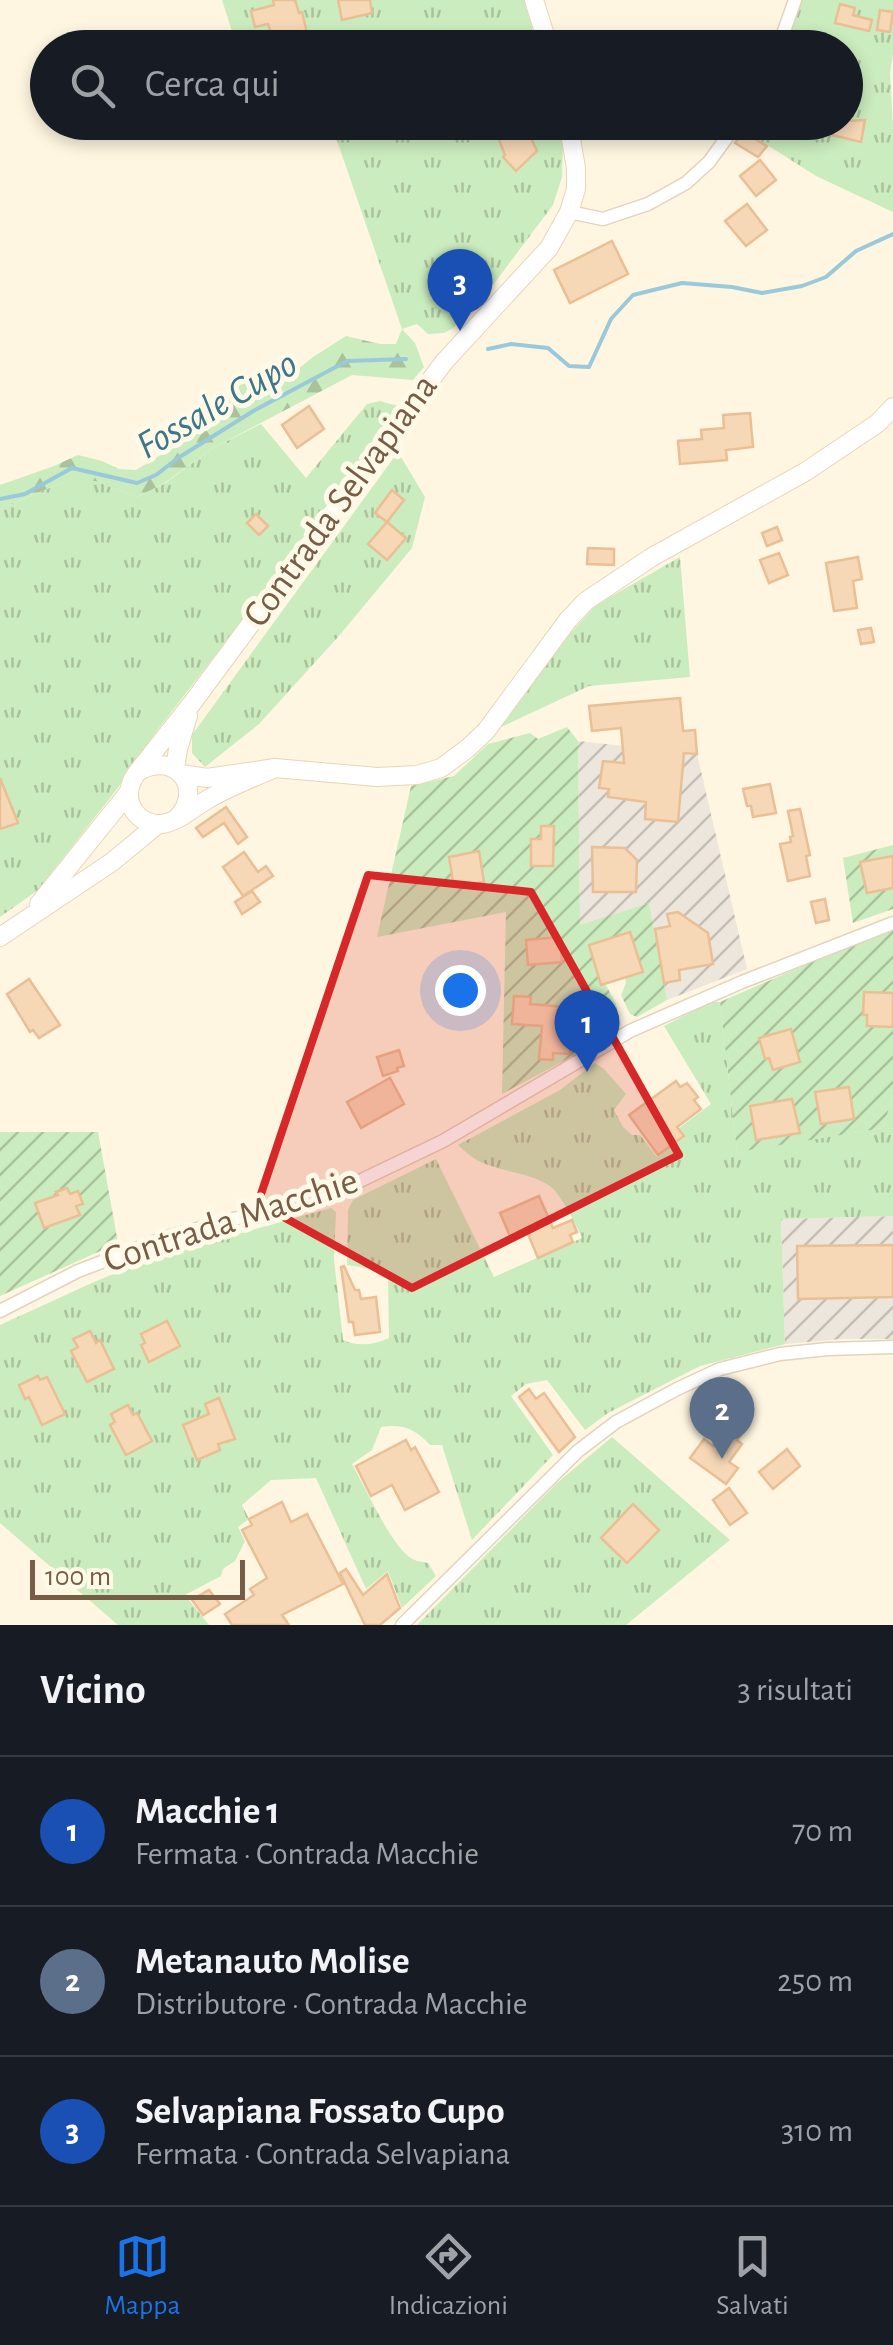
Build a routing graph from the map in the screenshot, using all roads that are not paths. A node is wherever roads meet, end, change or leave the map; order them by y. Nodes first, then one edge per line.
1 (534, 0) edge
2 (795, 0) edge
3 (543, 30) edge
4 (784, 30) edge
5 (571, 140) edge
6 (725, 140) edge
7 (569, 212) junction
8 (893, 407) edge
9 (193, 702) junction
10 (275, 768) junction
11 (141, 770) junction
12 (178, 772) junction
13 (129, 792) junction
14 (178, 818) junction
15 (158, 824) junction
16 (26, 920) junction
17 (893, 923) edge
18 (0, 937) edge
19 (0, 1311) edge
20 (893, 1347) edge
21 (402, 1625) edge

1 - 3 main road
2 - 4 street
5 - 7 main road, Contrada Selvapiana
6 - 7 street
7 - 9 main road, Contrada Selvapiana
8 - 10 main road
9 - 11 main road, Contrada Selvapiana
9 - 12 main road, Contrada Selvapiana
10 - 12 main road
10 - 14 main road
11 - 12 main road
11 - 13 main road
12 - 14 main road
13 - 15 main road
13 - 16 main road
14 - 15 main road
15 - 16 main road
16 - 18 main road
17 - 19 street, Contrada Macchie
20 - 21 street

